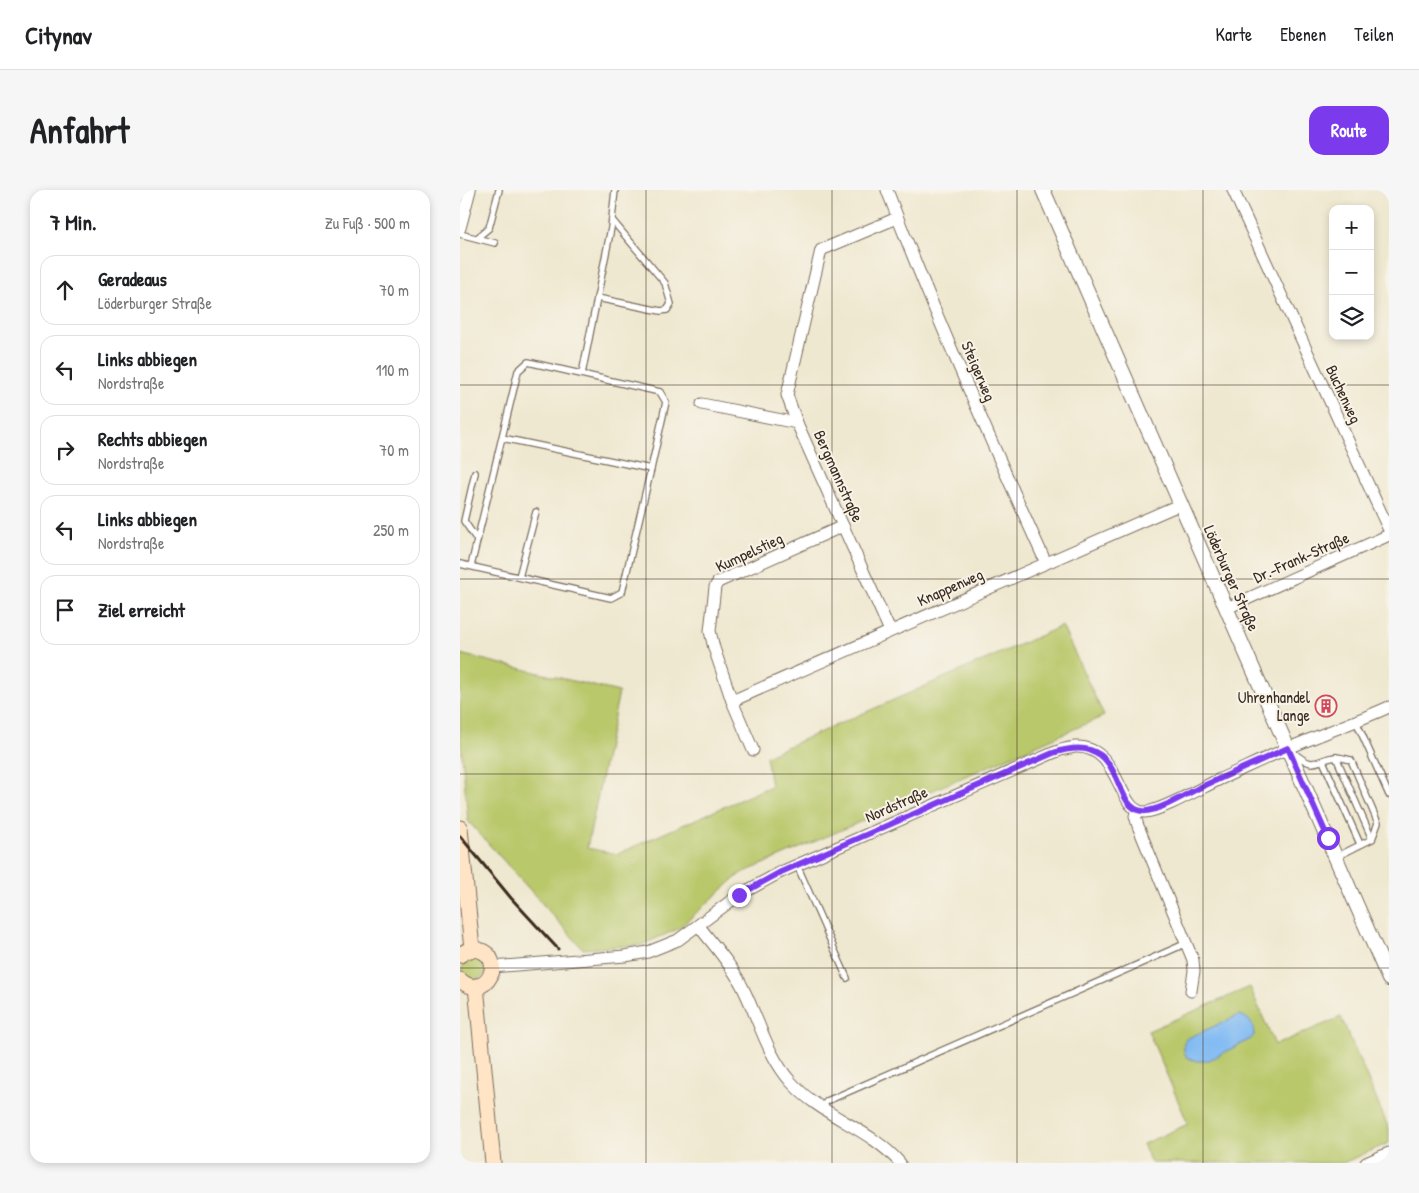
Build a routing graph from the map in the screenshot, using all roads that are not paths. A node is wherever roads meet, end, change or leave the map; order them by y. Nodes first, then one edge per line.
1 (470, 190) edge
2 (499, 190) edge
3 (615, 190) edge
4 (887, 190) edge
5 (1043, 190) edge
6 (1233, 190) edge
7 (898, 218) junction
8 (612, 220) junction
9 (460, 228) edge
10 (460, 234) edge
11 (477, 238) junction
12 (495, 243) dead end
13 (597, 298) junction
14 (582, 374) junction
15 (702, 404) dead end
16 (797, 423) junction
17 (502, 438) junction
18 (651, 469) junction
19 (475, 473) dead end
20 (1181, 504) junction
21 (536, 512) dead end
22 (843, 526) junction
23 (1389, 530) edge
24 (1389, 535) edge
25 (477, 540) junction
26 (1046, 562) junction
27 (460, 564) edge
28 (471, 566) junction
29 (519, 577) junction
30 (1227, 608) junction
31 (890, 631) junction
32 (732, 701) junction
33 (1389, 708) edge
34 (1356, 721) junction
35 (1288, 748) junction
36 (753, 750) dead end
37 (1336, 757) junction
38 (1323, 761) junction
39 (1389, 795) edge
40 (1137, 810) junction
41 (460, 828) edge
42 (1372, 839) junction
43 (1360, 844) junction
44 (1336, 857) junction
45 (797, 865) junction
46 (462, 880) edge
47 (699, 926) junction
48 (1187, 943) junction
49 (466, 952) edge
50 (492, 967) junction
51 (847, 978) dead end
52 (1389, 979) edge
53 (460, 980) edge
54 (476, 986) junction
55 (1191, 991) dead end
56 (821, 1108) junction
57 (1389, 1153) edge
58 (493, 1163) edge
59 (900, 1163) edge
60 (1366, 1163) edge

1 - 9 street
2 - 11 lane
3 - 8 lane
4 - 7 street, Steigerweg
5 - 20 street, Löderburger Straße
6 - 23 street, Buchenweg
7 - 16 street
7 - 26 street, Steigerweg
8 - 13 lane
8 - 13 lane
10 - 11 lane
11 - 12 lane
13 - 14 lane
14 - 17 lane
14 - 18 lane
15 - 16 street, Bergmannstraße
16 - 22 street, Bergmannstraße
17 - 18 lane
17 - 25 lane
18 - 29 lane
19 - 25 lane
20 - 26 street, Knappenweg
20 - 30 street, Löderburger Straße
21 - 29 lane
22 - 31 street, Bergmannstraße
22 - 32 street, Kumpelstieg
24 - 30 street, Dr.-Frank-Straße
25 - 28 lane
26 - 31 street, Knappenweg
27 - 28 lane
28 - 29 lane
30 - 35 street, Löderburger Straße
31 - 32 street, Knappenweg
32 - 36 street, Kumpelstieg
33 - 34 street
34 - 35 street
34 - 39 lane
35 - 38 lane
35 - 40 street
35 - 44 street, Löderburger Straße
37 - 38 lane
37 - 42 lane
37 - 42 lane
38 - 43 lane
40 - 45 street, Nordstraße
40 - 48 street
41 - 46 main road
42 - 43 lane
43 - 44 lane
44 - 52 street, Löderburger Straße
45 - 47 street, Nordstraße
45 - 51 lane
46 - 49 main road
47 - 50 street, Nordstraße
47 - 56 street
48 - 55 street
48 - 56 lane
49 - 50 main road
50 - 54 main road
53 - 54 main road
54 - 58 main road
56 - 59 street
57 - 60 street

